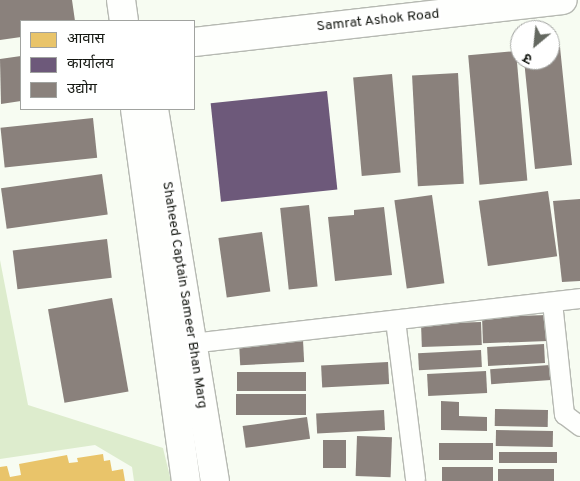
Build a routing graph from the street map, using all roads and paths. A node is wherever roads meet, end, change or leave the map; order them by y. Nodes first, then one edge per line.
1 (121, 0) edge
2 (138, 0) edge
3 (563, 0) edge
4 (124, 20) edge
5 (141, 20) edge
6 (195, 42) edge
7 (136, 110) edge
8 (154, 110) edge
9 (580, 298) edge
10 (552, 302) junction
11 (395, 320) junction
12 (178, 344) junction
13 (580, 426) edge
14 (415, 479) dead end
15 (186, 481) edge
16 (215, 481) edge

1 - 4 street
2 - 5 street
3 - 6 street, Samrat Ashok Road
7 - 12 street, Shaheed Captain Sameer Bhan Marg
8 - 12 street, Shaheed Captain Sameer Bhan Marg
9 - 10 street
10 - 11 street
10 - 13 street
11 - 12 street
11 - 14 street
12 - 15 street, Shaheed Captain Sameer Bhan Marg
12 - 16 street, Shaheed Captain Sameer Bhan Marg

